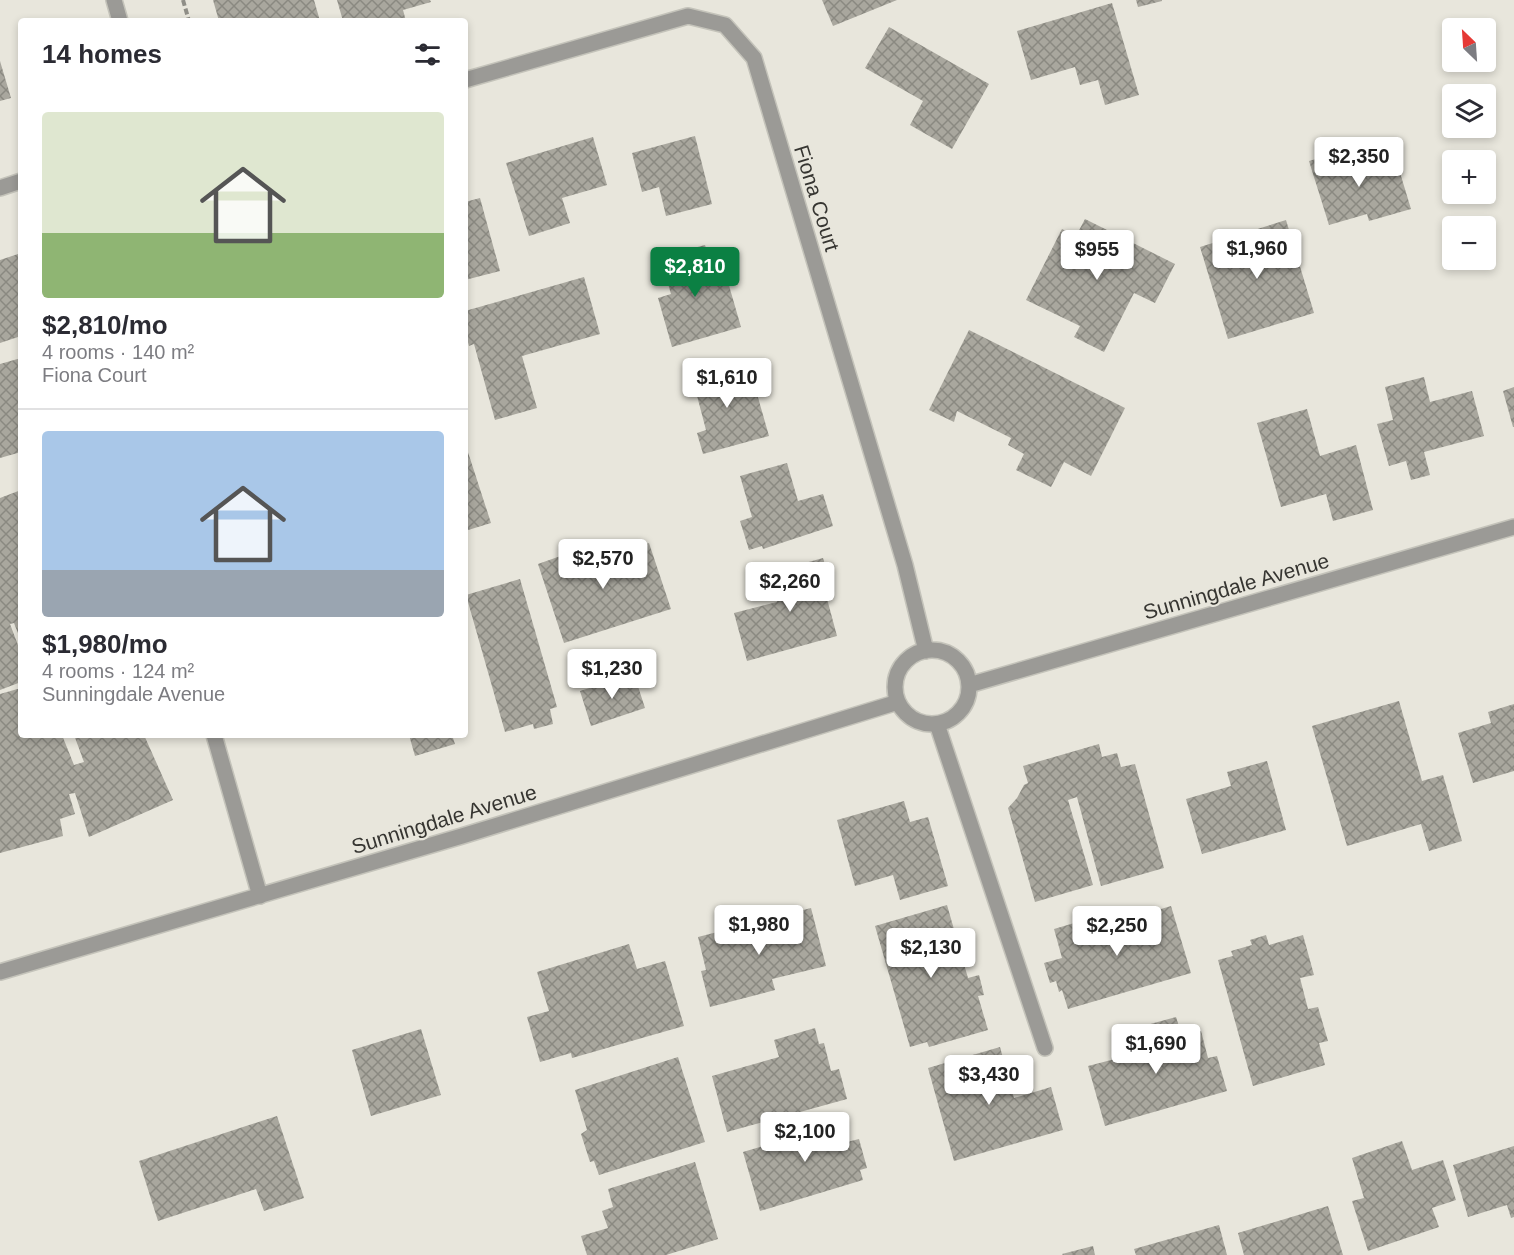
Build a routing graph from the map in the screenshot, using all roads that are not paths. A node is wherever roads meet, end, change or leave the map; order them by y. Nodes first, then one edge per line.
1 (114, 0) edge
2 (119, 18) edge
3 (468, 79) edge
4 (18, 182) edge
5 (0, 188) edge
6 (1514, 527) edge
7 (926, 651) junction
8 (969, 685) junction
9 (898, 702) junction
10 (937, 724) junction
11 (215, 738) edge
12 (260, 896) junction
13 (0, 972) edge
14 (1045, 1048) dead end

1 - 2 street
3 - 7 street, Fiona Court
4 - 5 street
6 - 8 street, Sunningdale Avenue
7 - 8 street
7 - 9 street
8 - 10 street
9 - 10 street
9 - 12 street, Sunningdale Avenue
10 - 14 street
11 - 12 street
12 - 13 street, Sunningdale Avenue

